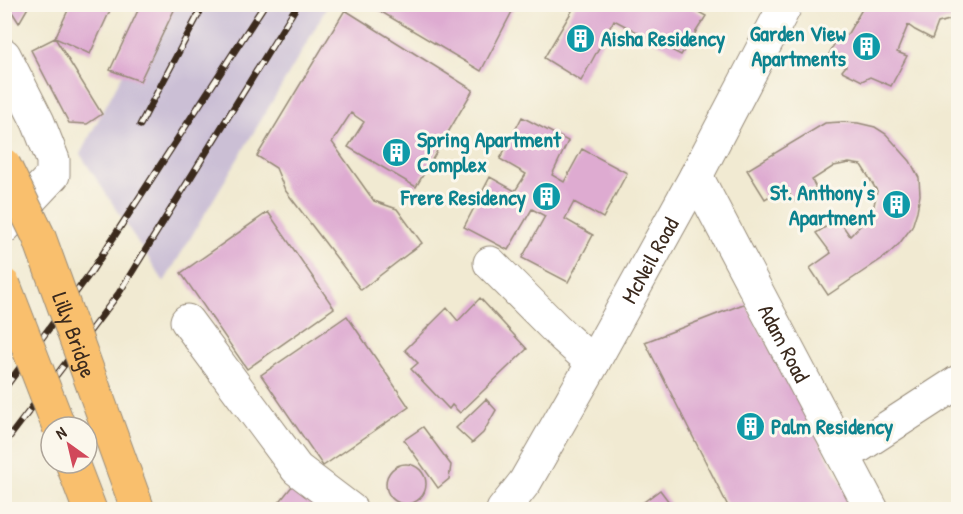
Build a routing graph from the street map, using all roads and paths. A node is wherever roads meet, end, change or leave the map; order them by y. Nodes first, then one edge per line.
1 (786, 4) edge
2 (4, 55) edge
3 (4, 165) edge
4 (696, 176) junction
5 (4, 227) edge
6 (490, 262) dead end
7 (4, 285) edge
8 (187, 321) dead end
9 (593, 363) junction
10 (958, 382) edge
11 (54, 415) edge
12 (844, 456) junction
13 (77, 475) edge
14 (90, 510) edge
15 (138, 510) edge
16 (351, 510) edge
17 (503, 510) edge
18 (872, 510) edge

1 - 4 street, McNeil Road
2 - 5 street
3 - 15 main road, Lilly Bridge, bridge
4 - 9 street, McNeil Road
4 - 12 street, Adam Road
6 - 9 street
7 - 11 main road, bridge
8 - 16 street
9 - 17 street, McNeil Road
10 - 12 street
12 - 18 street, Adam Road
13 - 14 main road

